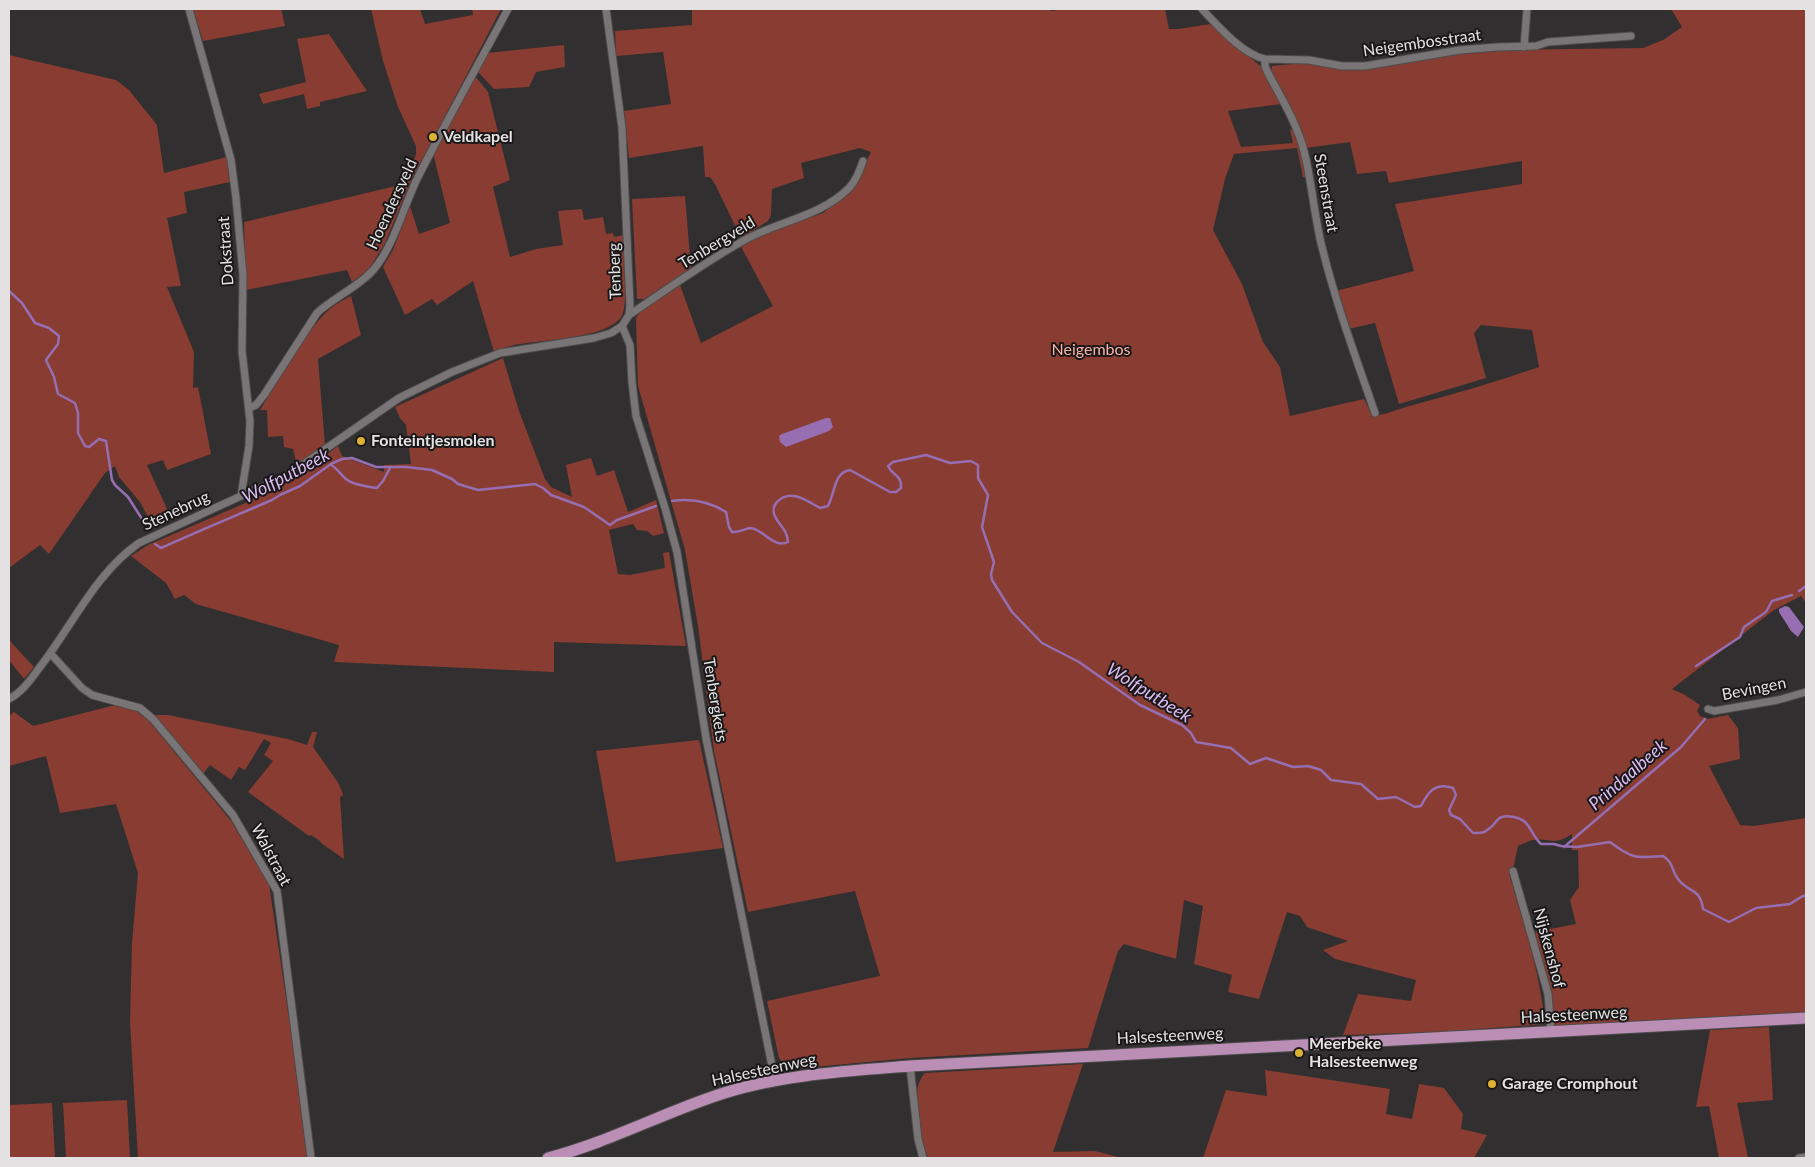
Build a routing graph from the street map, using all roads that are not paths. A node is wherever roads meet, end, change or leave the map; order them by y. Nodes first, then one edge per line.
1 (189, 9) edge
2 (508, 9) edge
3 (606, 9) edge
4 (1202, 9) edge
5 (1527, 9) edge
6 (1631, 36) dead end
7 (1524, 47) junction
8 (1265, 59) junction
9 (864, 161) dead end
10 (629, 315) junction
11 (622, 326) junction
12 (249, 408) junction
13 (1375, 413) dead end
14 (241, 496) junction
15 (50, 653) junction
16 (1806, 692) edge
17 (9, 699) edge
18 (1708, 709) dead end
19 (1513, 871) dead end
20 (1806, 1018) edge
21 (1551, 1032) junction
22 (910, 1066) junction
23 (775, 1081) junction
24 (1806, 1157) edge
25 (311, 1158) edge
26 (548, 1158) edge
27 (924, 1158) edge
28 (1799, 1158) edge

1 - 12 street, Dokstraat
2 - 12 street, Hoendersveld
3 - 10 street, Tenberg
4 - 8 street
5 - 7 street
6 - 7 street, Neigembosstraat
7 - 8 street, Neigembosstraat
8 - 13 street, Steenstraat
9 - 10 street, Tenbergveld
10 - 11 street, Tenberg
11 - 14 street, Stenebrug
11 - 23 street, Tenbergkets
12 - 14 street, Dokstraat
14 - 15 street, Stenebrug
15 - 17 street, Stenebrug
15 - 25 street, Walstraat
16 - 18 street, Bevingen
19 - 21 street, Nijskenshof
20 - 21 main road, Halsesteenweg
21 - 22 main road, Halsesteenweg
22 - 23 main road, Halsesteenweg
22 - 27 street
23 - 26 main road, Halsesteenweg
24 - 28 street

